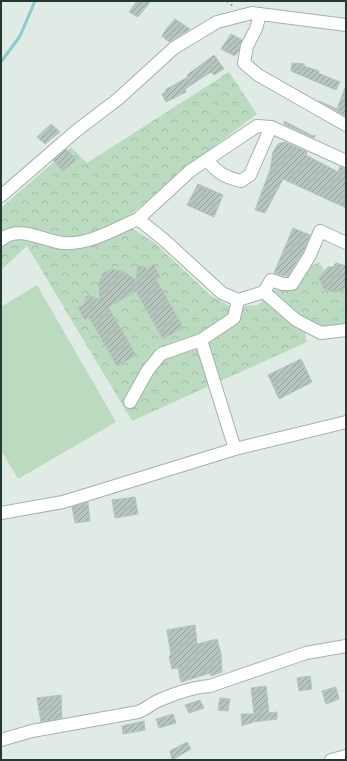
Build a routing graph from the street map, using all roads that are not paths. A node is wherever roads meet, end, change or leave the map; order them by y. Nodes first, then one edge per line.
1 (260, 14) junction
2 (346, 25) edge
3 (346, 125) edge
4 (272, 127) junction
5 (207, 160) junction
6 (346, 161) edge
7 (1, 196) edge
8 (138, 218) junction
9 (1, 240) edge
10 (345, 248) edge
11 (264, 292) junction
12 (238, 300) junction
13 (346, 330) edge
14 (201, 340) junction
15 (130, 402) dead end
16 (346, 422) edge
17 (235, 449) junction
18 (1, 513) edge
19 (346, 646) edge
20 (1, 740) edge
21 (346, 756) edge
22 (331, 760) edge

1 - 2 street
1 - 3 street
1 - 7 street
4 - 5 street
4 - 5 street
4 - 6 street
5 - 8 street
8 - 9 street
8 - 12 street
10 - 11 street
11 - 12 street
11 - 13 street
12 - 14 street
14 - 15 street
14 - 17 street
16 - 17 street
17 - 18 street
19 - 20 street
21 - 22 street

